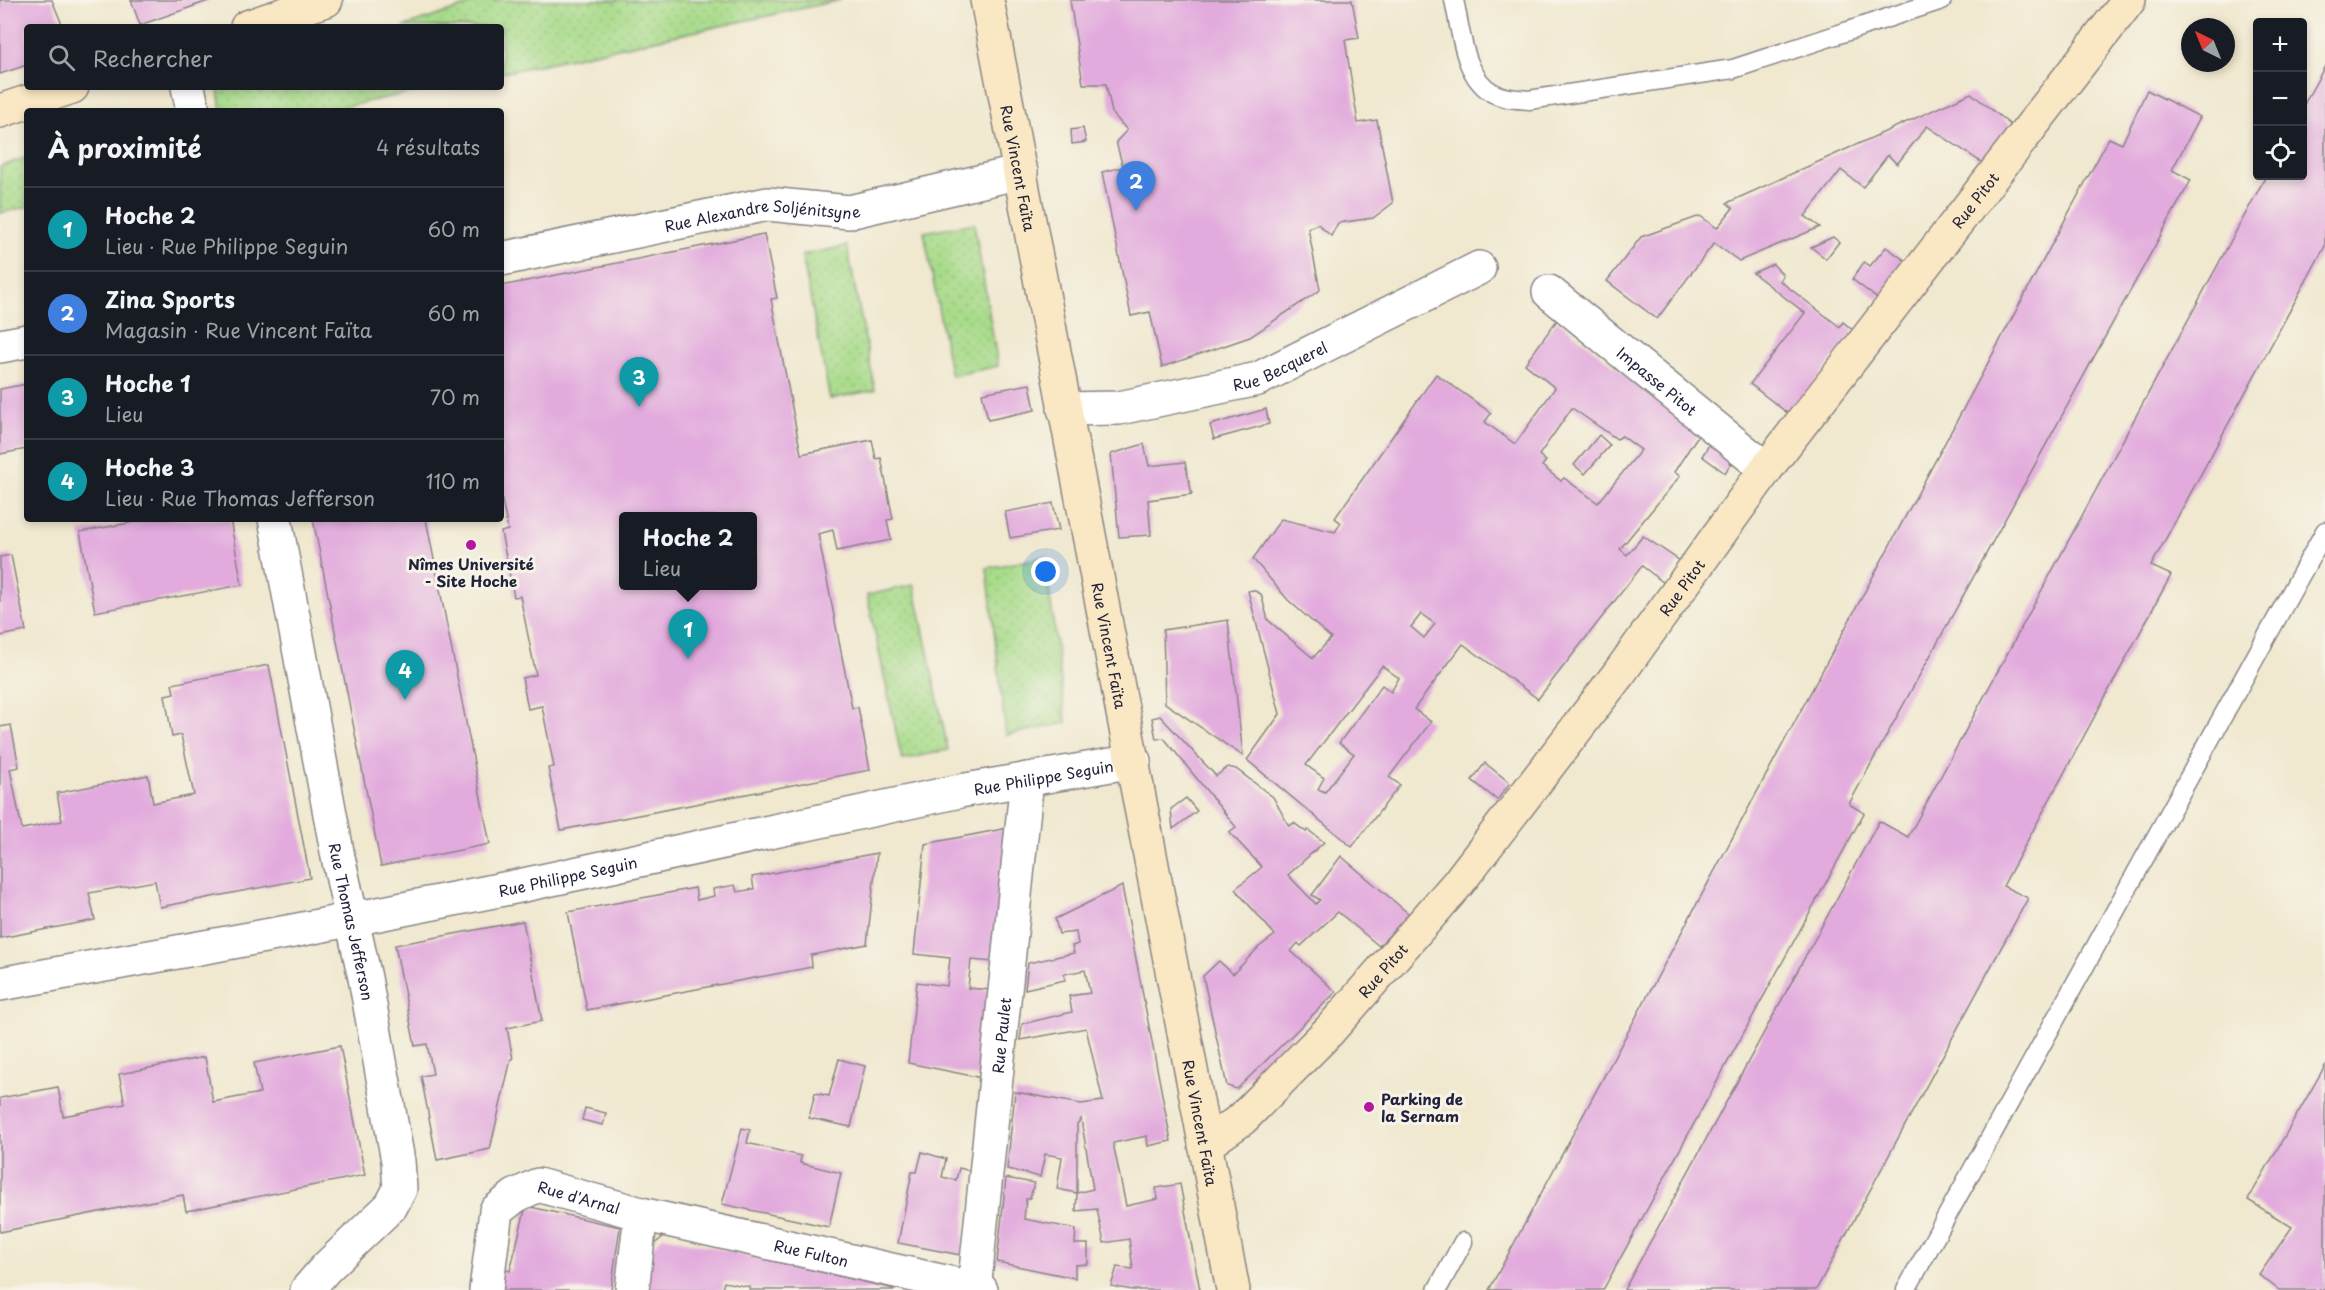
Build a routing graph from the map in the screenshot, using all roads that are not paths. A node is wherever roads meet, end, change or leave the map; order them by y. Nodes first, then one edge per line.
1 (326, 0) edge
2 (987, 0) edge
3 (1454, 0) edge
4 (1942, 0) edge
5 (2129, 0) edge
6 (256, 24) edge
7 (63, 90) edge
8 (189, 90) edge
9 (192, 108) edge
10 (0, 111) edge
11 (1021, 172) junction
12 (504, 258) edge
13 (1479, 268) dead end
14 (1549, 292) dead end
15 (24, 342) edge
16 (0, 346) edge
17 (1064, 409) junction
18 (1766, 469) junction
19 (276, 522) edge
20 (2325, 531) edge
21 (1134, 761) junction
22 (1027, 779) junction
23 (352, 920) junction
24 (0, 984) edge
25 (1205, 1145) junction
26 (641, 1214) junction
27 (1463, 1242) dead end
28 (976, 1289) edge
29 (307, 1290) edge
30 (486, 1290) edge
31 (632, 1290) edge
32 (1233, 1290) edge
33 (1437, 1290) edge
34 (1906, 1290) edge

1 - 6 street
2 - 11 street, Rue Vincent Faïta
3 - 4 lane
5 - 18 street, Rue Pitot
7 - 10 street
8 - 9 street
11 - 12 street, Rue Alexandre Soljénitsyne
11 - 17 street, Rue Vincent Faïta
13 - 17 street, Rue Becquerel
14 - 18 street, Impasse Pitot
15 - 16 street
17 - 21 street, Rue Vincent Faïta
18 - 25 street, Rue Pitot
19 - 23 street, Rue Thomas Jefferson
20 - 34 lane
21 - 22 street, Rue Philippe Seguin
21 - 25 street, Rue Vincent Faïta
22 - 23 street, Rue Philippe Seguin
22 - 28 street, Rue Paulet
23 - 24 street, Rue Philippe Seguin
23 - 29 street, Rue Thomas Jefferson
25 - 32 street, Rue Vincent Faïta
26 - 28 street, Rue Fulton
26 - 30 street, Rue d'Arnal
26 - 31 street
27 - 33 lane

